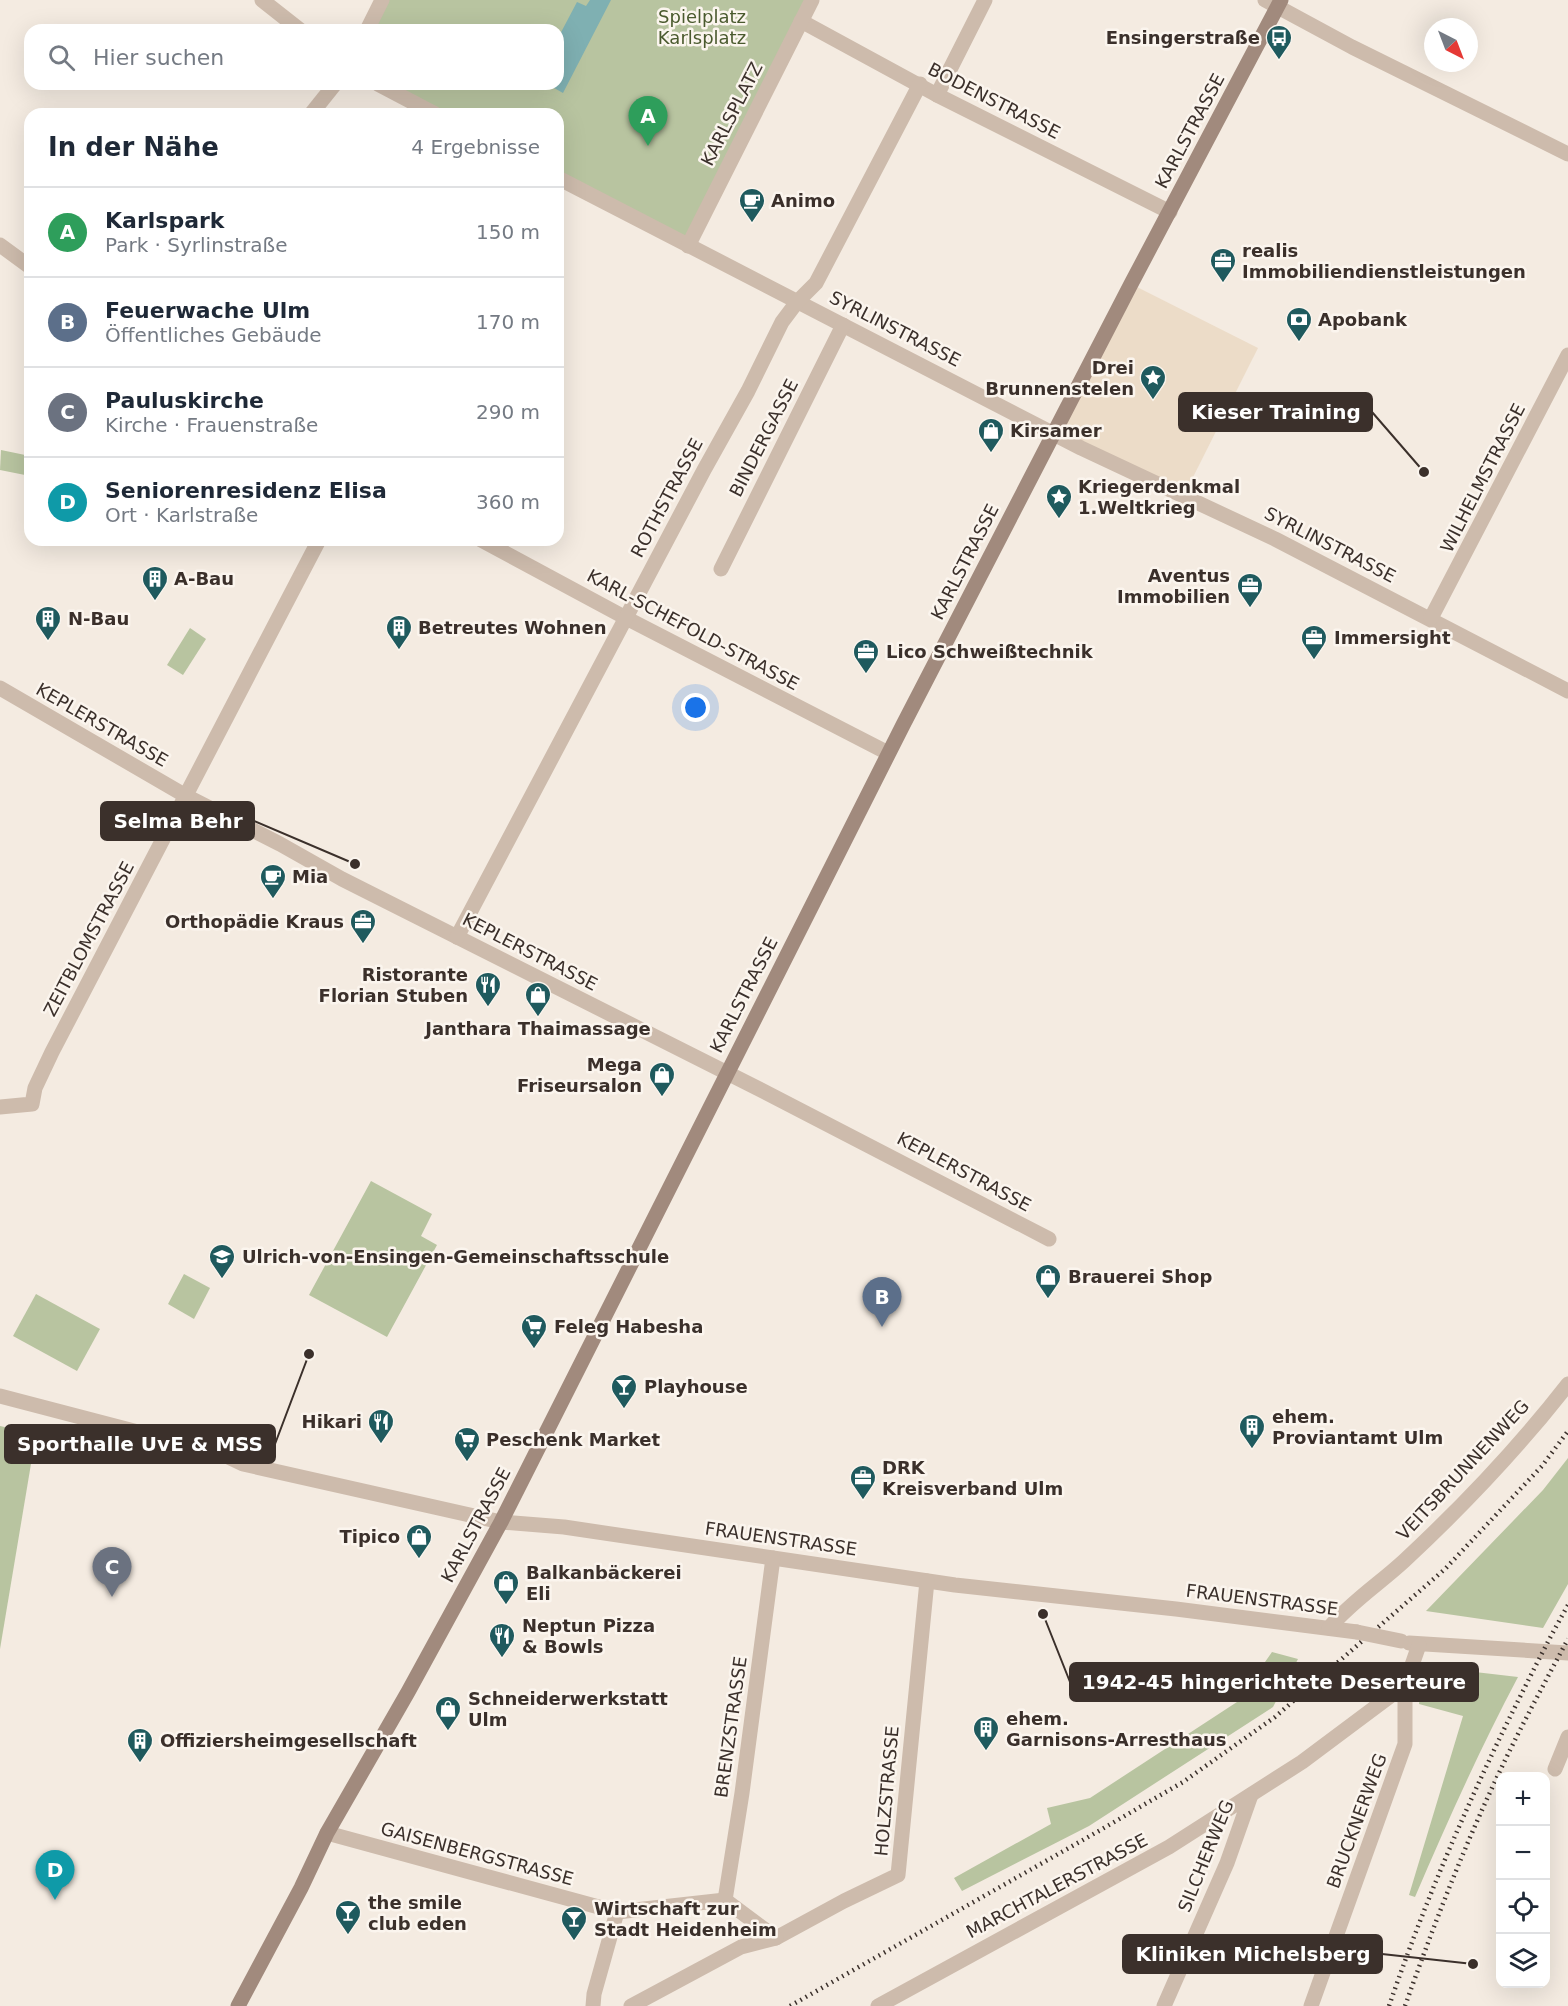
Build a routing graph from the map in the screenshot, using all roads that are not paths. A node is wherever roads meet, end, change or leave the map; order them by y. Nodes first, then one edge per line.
1 (262, 0) edge
2 (382, 0) edge
3 (812, 0) edge
4 (985, 0) edge
5 (1275, 2) edge
6 (801, 21) junction
7 (292, 24) edge
8 (370, 24) edge
9 (920, 84) junction
10 (330, 90) edge
11 (389, 90) edge
12 (937, 95) junction
13 (316, 108) edge
14 (424, 108) edge
15 (1568, 154) edge
16 (564, 181) edge
17 (1170, 212) junction
18 (0, 244) edge
19 (688, 246) junction
20 (24, 262) edge
21 (798, 302) junction
22 (843, 324) junction
23 (1568, 355) edge
24 (1054, 433) junction
25 (316, 546) edge
26 (492, 546) edge
27 (721, 569) dead end
28 (626, 618) junction
29 (1431, 618) junction
30 (0, 688) edge
31 (1568, 691) edge
32 (888, 753) junction
33 (186, 796) junction
34 (458, 937) junction
35 (726, 1072) junction
36 (0, 1107) edge
37 (1049, 1239) dead end
38 (1568, 1384) edge
39 (0, 1396) edge
40 (501, 1522) junction
41 (773, 1558) junction
42 (927, 1581) junction
43 (1329, 1628) junction
44 (1419, 1645) junction
45 (1568, 1653) edge
46 (1406, 1685) junction
47 (1568, 1737) edge
48 (1556, 1768) dead end
49 (1251, 1795) junction
50 (327, 1833) junction
51 (725, 1900) junction
52 (617, 1912) junction
53 (776, 1938) junction
54 (238, 2006) edge
55 (593, 2006) edge
56 (631, 2006) edge
57 (878, 2006) edge
58 (1164, 2006) edge
59 (1311, 2006) edge

1 - 7 street
2 - 8 street
3 - 6 street, KARLSPLATZ
4 - 12 street
5 - 15 street
5 - 17 main road, KARLSTRASSE
6 - 9 street, BODENSTRASSE
6 - 19 street, KARLSPLATZ
9 - 12 street, BODENSTRASSE
9 - 21 street, ROTHSTRASSE
10 - 13 street
11 - 14 street
12 - 17 street, BODENSTRASSE
16 - 19 street, SYRLINSTRASSE
17 - 24 main road, KARLSTRASSE
18 - 20 street
19 - 21 street, SYRLINSTRASSE
21 - 22 street, SYRLINSTRASSE
21 - 28 street, ROTHSTRASSE
22 - 24 street, SYRLINSTRASSE
22 - 27 street, BINDERGASSE
23 - 29 street, WILHELMSTRASSE
24 - 29 street, SYRLINSTRASSE
24 - 32 main road, KARLSTRASSE
25 - 33 street, ZEITBLOMSTRASSE
26 - 28 street, KARL-SCHEFOLD-STRASSE
28 - 32 street, KARL-SCHEFOLD-STRASSE
28 - 34 street, ROTHSTRASSE
29 - 31 street, SYRLINSTRASSE
30 - 33 street, KEPLERSTRASSE
32 - 35 main road, KARLSTRASSE
33 - 34 street, KEPLERSTRASSE
33 - 36 street, ZEITBLOMSTRASSE
34 - 35 street, KEPLERSTRASSE
35 - 37 street, KEPLERSTRASSE
35 - 40 main road, KARLSTRASSE
38 - 43 street, VEITSBRUNNENWEG
39 - 40 street, FRAUENSTRASSE
40 - 41 street, FRAUENSTRASSE
40 - 50 main road, KARLSTRASSE
41 - 42 street, FRAUENSTRASSE
41 - 51 street, BRENZSTRASSE
42 - 43 street, FRAUENSTRASSE
42 - 53 street, HOLZSTRASSE
43 - 44 street, FRAUENSTRASSE, bridge
44 - 45 street, FRAUENSTRASSE
44 - 46 street, BRUCKNERWEG
46 - 49 street, SILCHERWEG
46 - 59 street, BRUCKNERWEG
47 - 48 street
49 - 57 street, MARCHTALERSTRASSE
49 - 58 street, SILCHERWEG
50 - 52 street, GAISENBERGSTRASSE
50 - 54 main road, KARLSTRASSE
51 - 52 street, GAISENBERGSTRASSE
51 - 53 street
52 - 55 street
53 - 56 street

